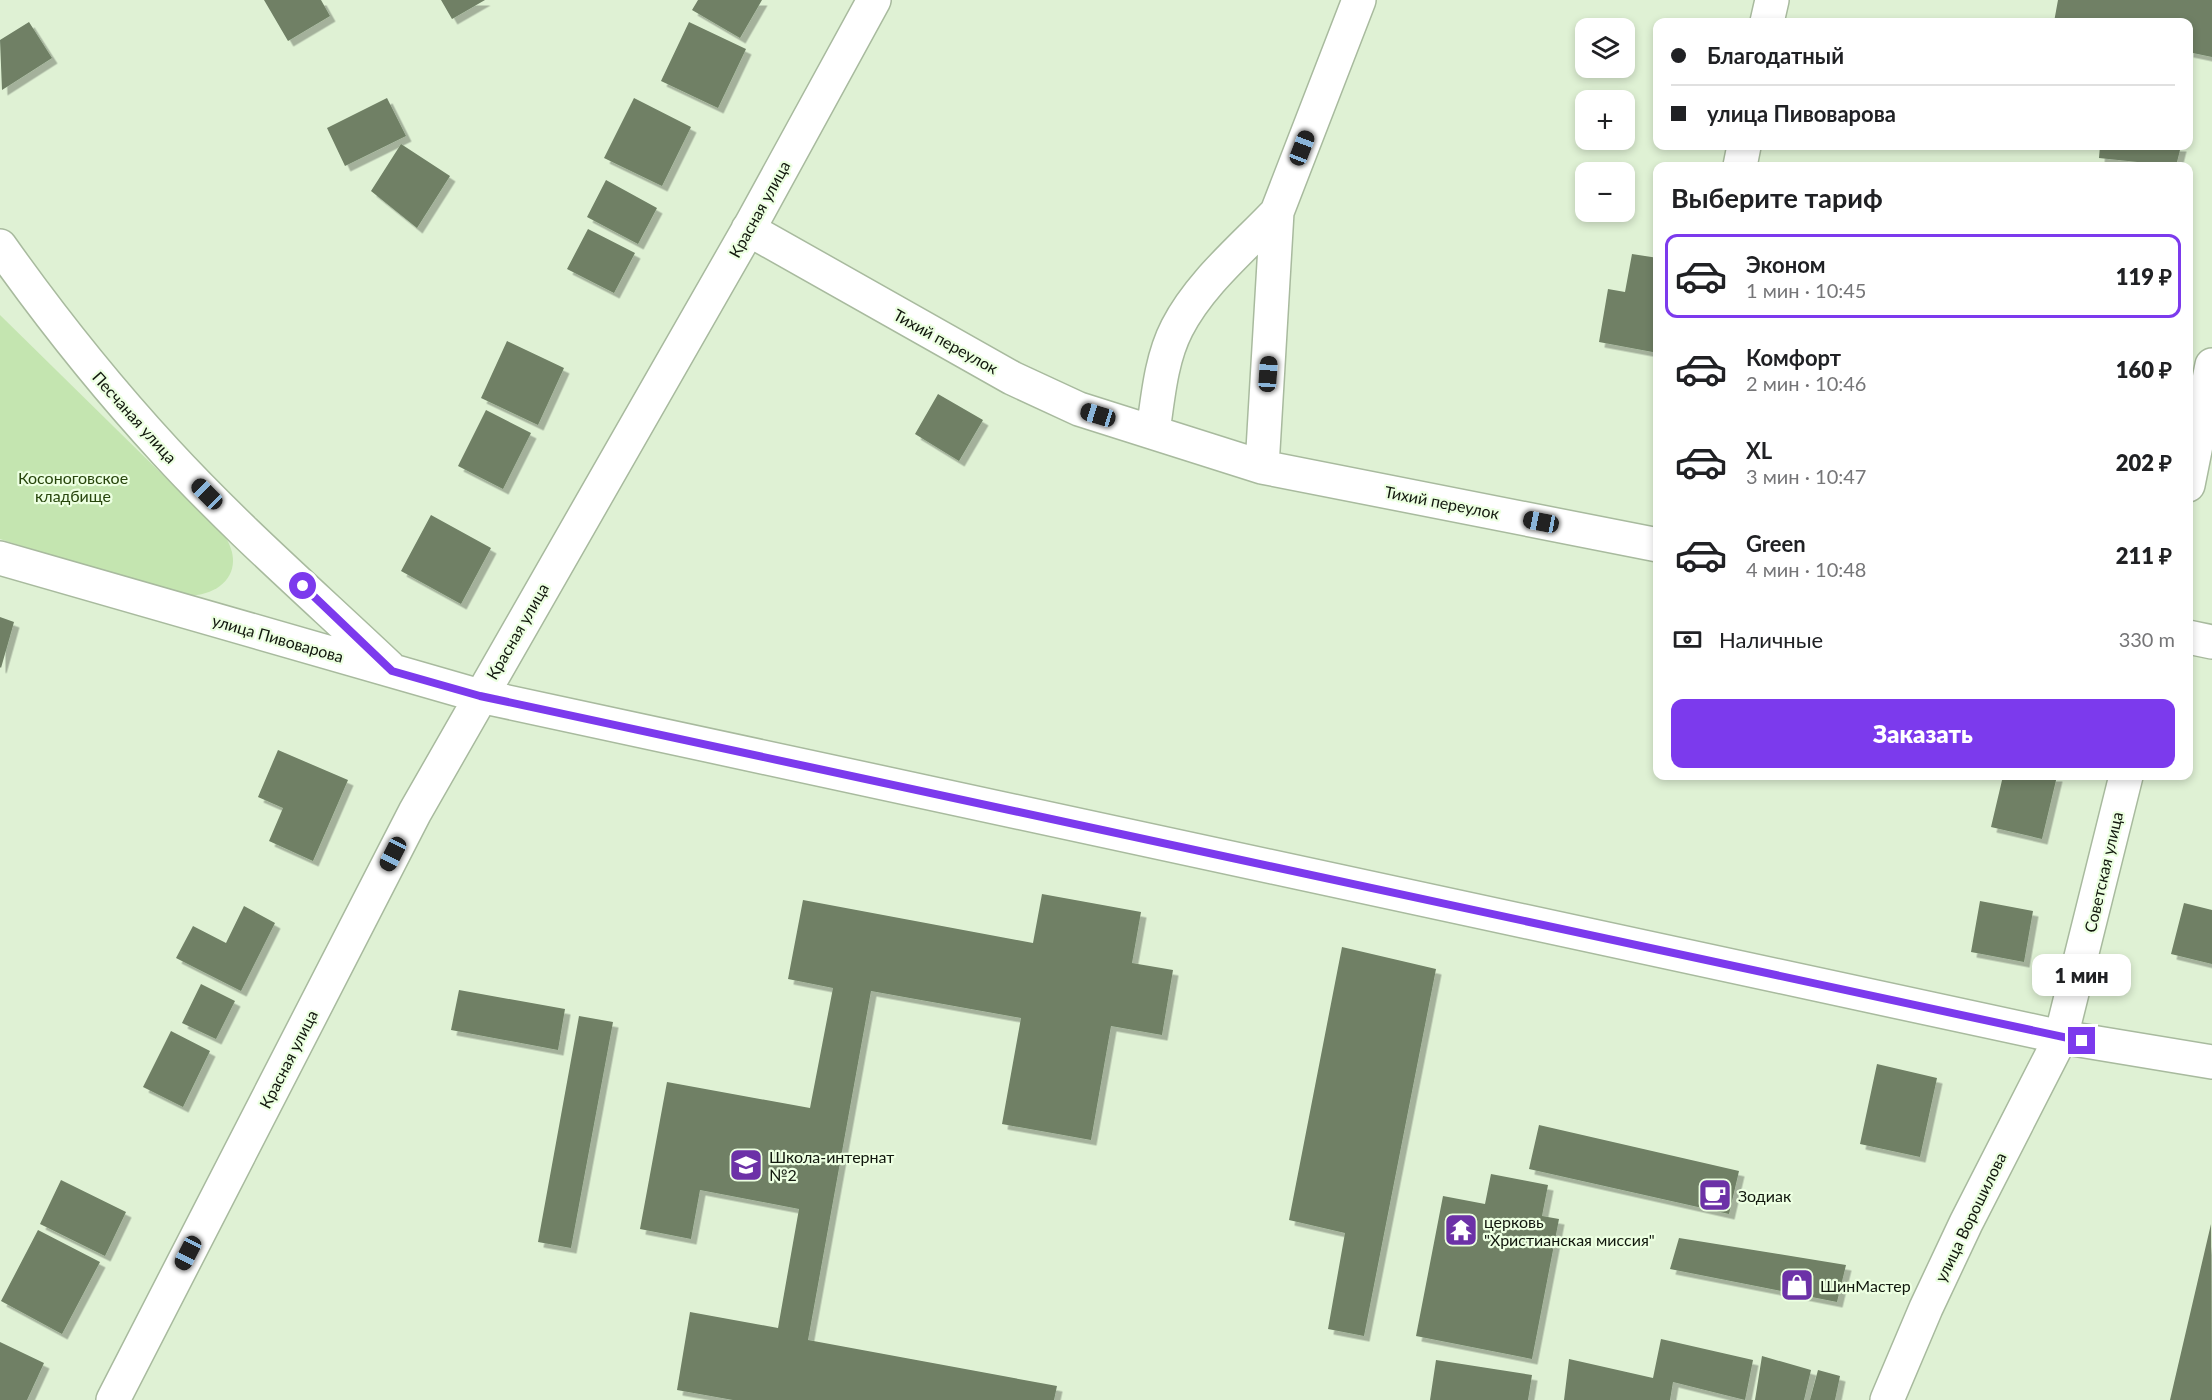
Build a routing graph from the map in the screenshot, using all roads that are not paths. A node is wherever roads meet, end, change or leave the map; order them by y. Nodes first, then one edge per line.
1 (874, 0) edge
2 (1359, 0) edge
3 (1772, 0) edge
4 (1768, 18) edge
5 (1277, 212) junction
6 (748, 229) junction
7 (0, 246) edge
8 (2212, 365) edge
9 (1153, 432) junction
10 (2193, 460) edge
11 (1262, 467) junction
12 (1653, 544) edge
13 (0, 558) edge
14 (2193, 638) edge
15 (2212, 642) edge
16 (392, 671) junction
17 (480, 696) junction
18 (2125, 780) edge
19 (2061, 1037) junction
20 (2212, 1062) edge
21 (112, 1400) edge
22 (1887, 1400) edge

1 - 6 street, Красная улица
2 - 5 street
3 - 4 street
5 - 9 street
5 - 11 street
6 - 9 street, Тихий переулок
6 - 17 street, Красная улица
7 - 16 street, Песчаная улица
8 - 10 street
9 - 11 street, Тихий переулок
11 - 12 street, Тихий переулок
13 - 16 street, улица Пивоварова
14 - 15 street
16 - 17 street, улица Пивоварова
17 - 19 street, улица Пивоварова
17 - 21 street, Красная улица
18 - 19 street, Советская улица
19 - 20 street, улица Пивоварова
19 - 22 street, улица Ворошилова

